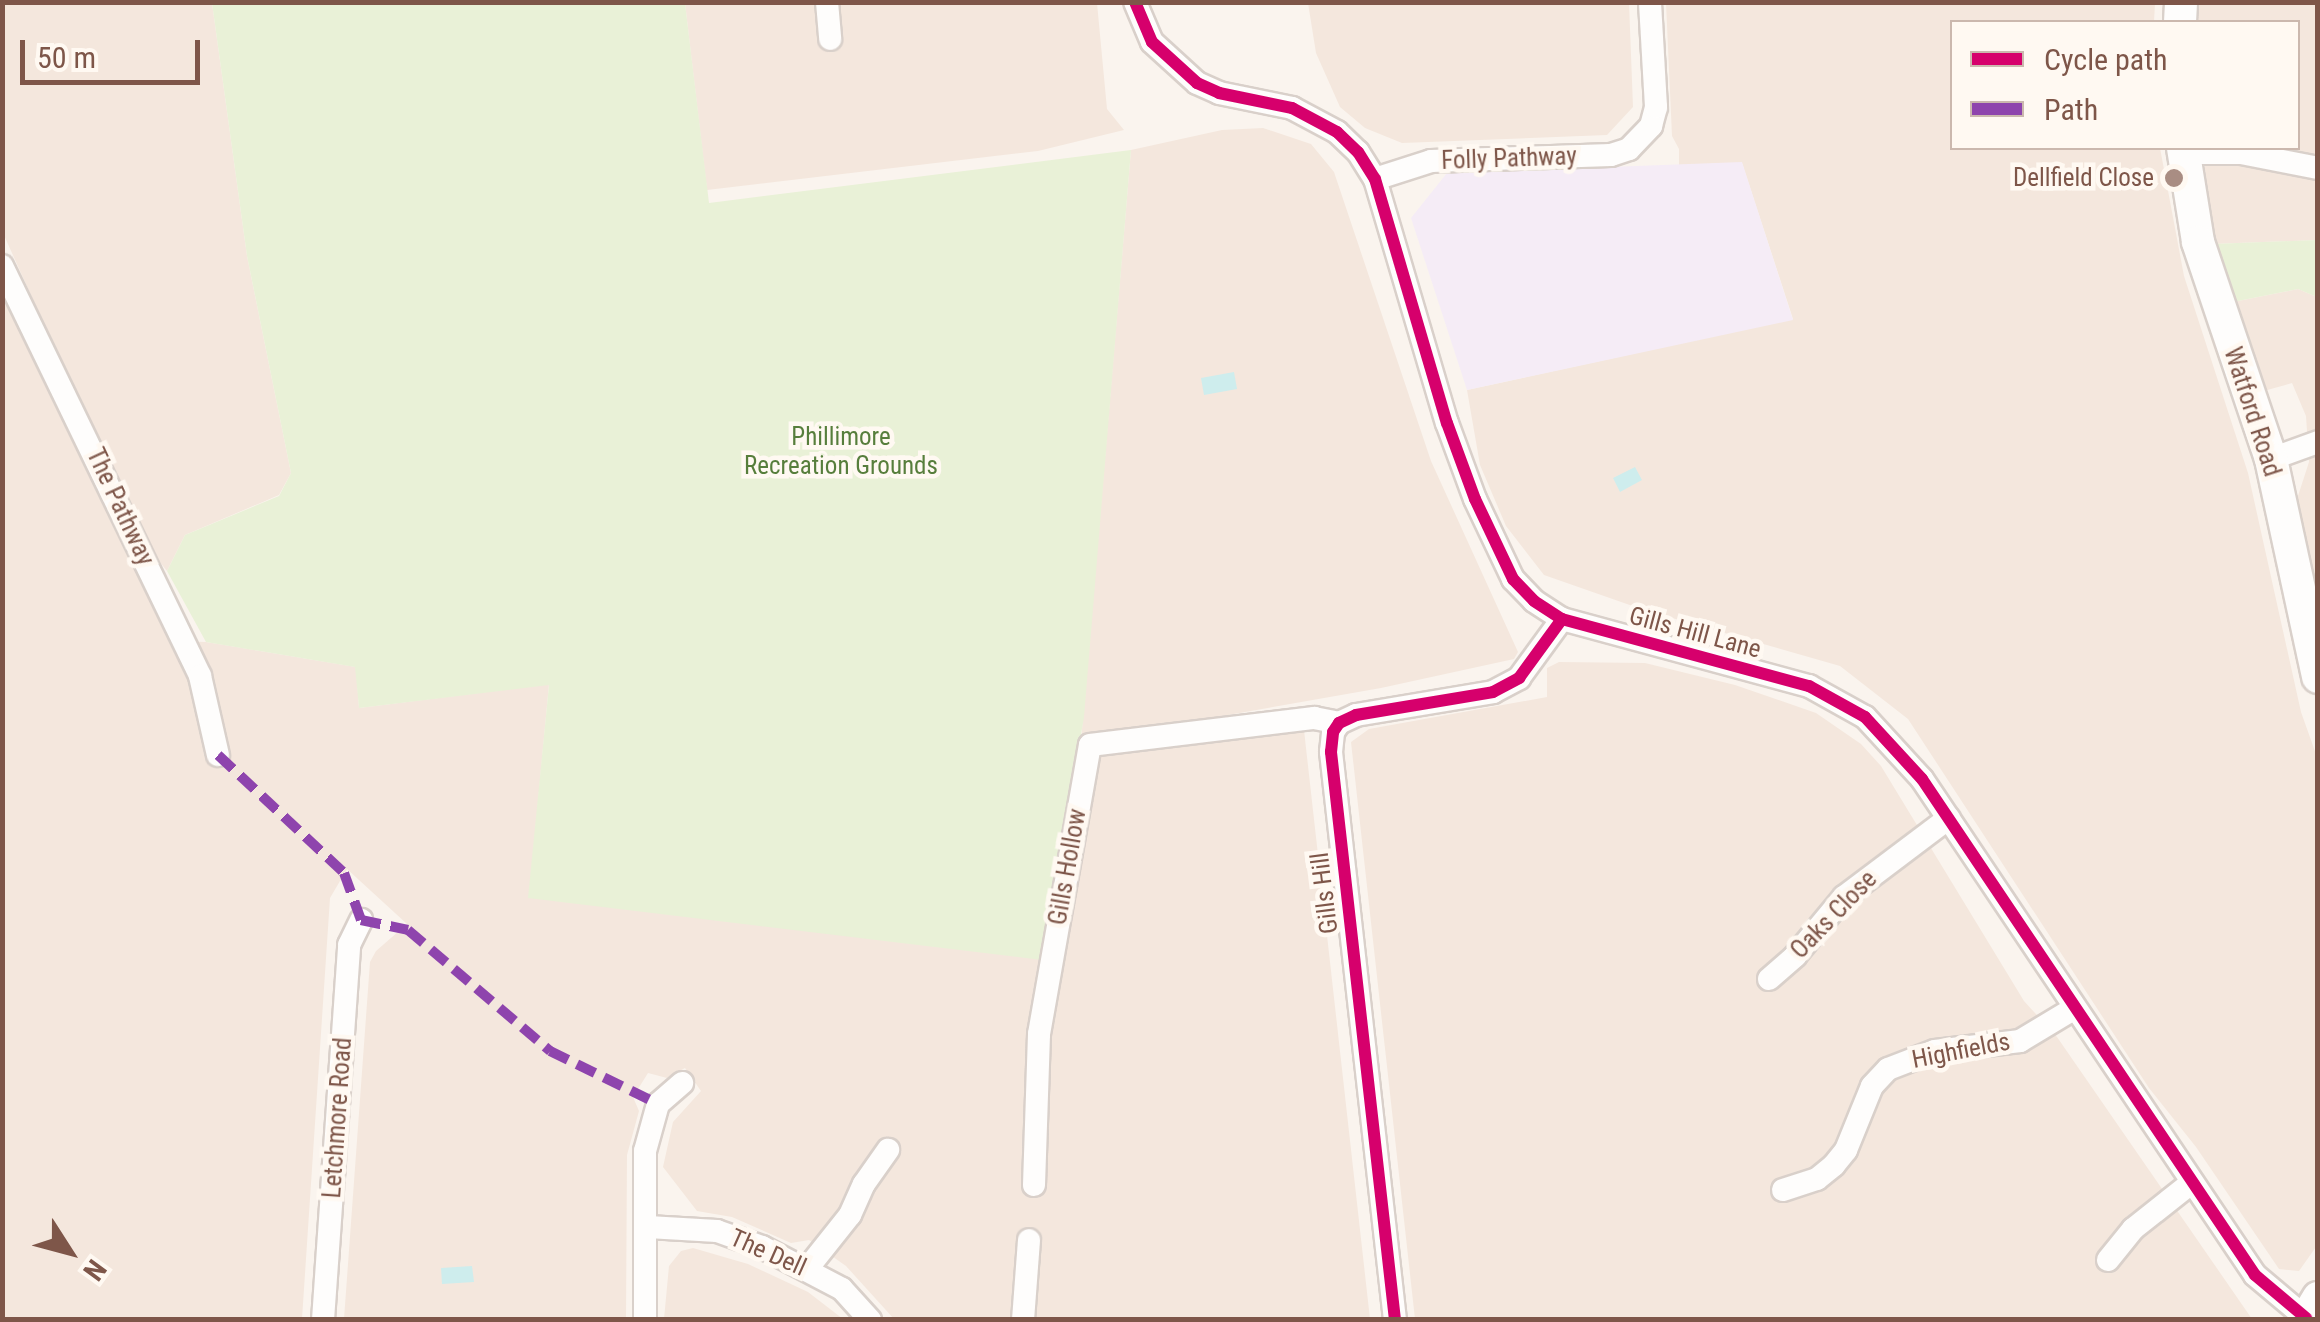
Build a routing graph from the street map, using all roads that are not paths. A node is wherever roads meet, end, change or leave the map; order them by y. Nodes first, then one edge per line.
1 (827, 2) edge
2 (1135, 2) edge
3 (1650, 2) edge
4 (830, 39) dead end
5 (2183, 150) edge
6 (2318, 168) edge
7 (1374, 179) junction
8 (2, 266) edge
9 (2318, 442) edge
10 (2270, 460) junction
11 (1562, 619) junction
12 (2318, 677) edge
13 (1339, 723) junction
14 (218, 755) dead end
15 (1948, 818) junction
16 (361, 920) dead end
17 (1769, 980) dead end
18 (2075, 1008) junction
19 (682, 1083) dead end
20 (888, 1150) dead end
21 (2192, 1183) junction
22 (1034, 1185) dead end
23 (1783, 1190) dead end
24 (648, 1228) junction
25 (1030, 1240) dead end
26 (2108, 1260) dead end
27 (807, 1268) junction
28 (2309, 1312) edge
29 (323, 1320) edge
30 (645, 1320) edge
31 (870, 1320) edge
32 (1023, 1320) edge
33 (1396, 1320) edge

1 - 4 street
2 - 7 street, Gills Hill Lane
3 - 7 street, Folly Pathway
5 - 6 street
5 - 10 main road, Watford Road
7 - 11 street, Gills Hill Lane
8 - 14 street, The Pathway
9 - 10 street
10 - 12 main road, Watford Road
11 - 13 street
11 - 15 street, Gills Hill Lane
13 - 22 street, Gills Hollow
13 - 33 street, Gills Hill
15 - 17 street, Oaks Close
15 - 18 street, Gills Hill Lane
16 - 29 street, Letchmore Road
18 - 21 street, Gills Hill Lane
18 - 23 street, Highfields
19 - 24 street
20 - 27 street
21 - 26 street
21 - 28 street, Gills Hill Lane
24 - 27 street, The Dell
24 - 30 street
25 - 32 street
27 - 31 street, The Dell

